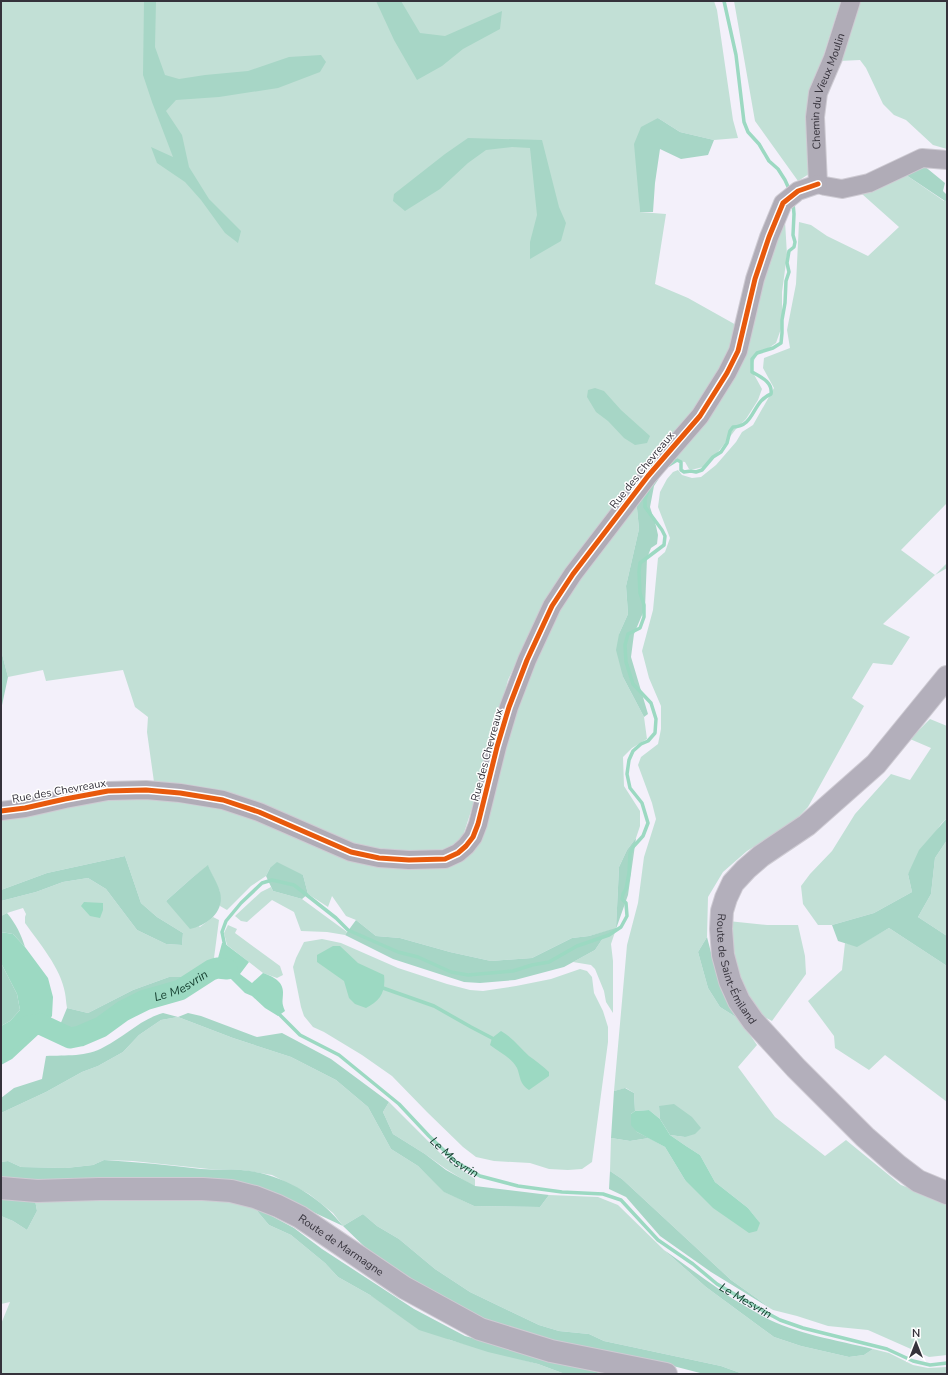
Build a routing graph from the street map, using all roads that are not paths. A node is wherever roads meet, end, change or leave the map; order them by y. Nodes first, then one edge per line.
1 (851, 1) edge
2 (947, 160) edge
3 (818, 184) junction
4 (947, 677) edge
5 (1, 811) edge
6 (1, 1188) edge
7 (947, 1194) edge
8 (666, 1374) edge

1 - 3 street, Chemin du Vieux Moulin
2 - 3 street
3 - 5 street, Rue des Chevreaux
4 - 7 main road, Route de Saint-Émiland
6 - 8 main road, Route de Marmagne

